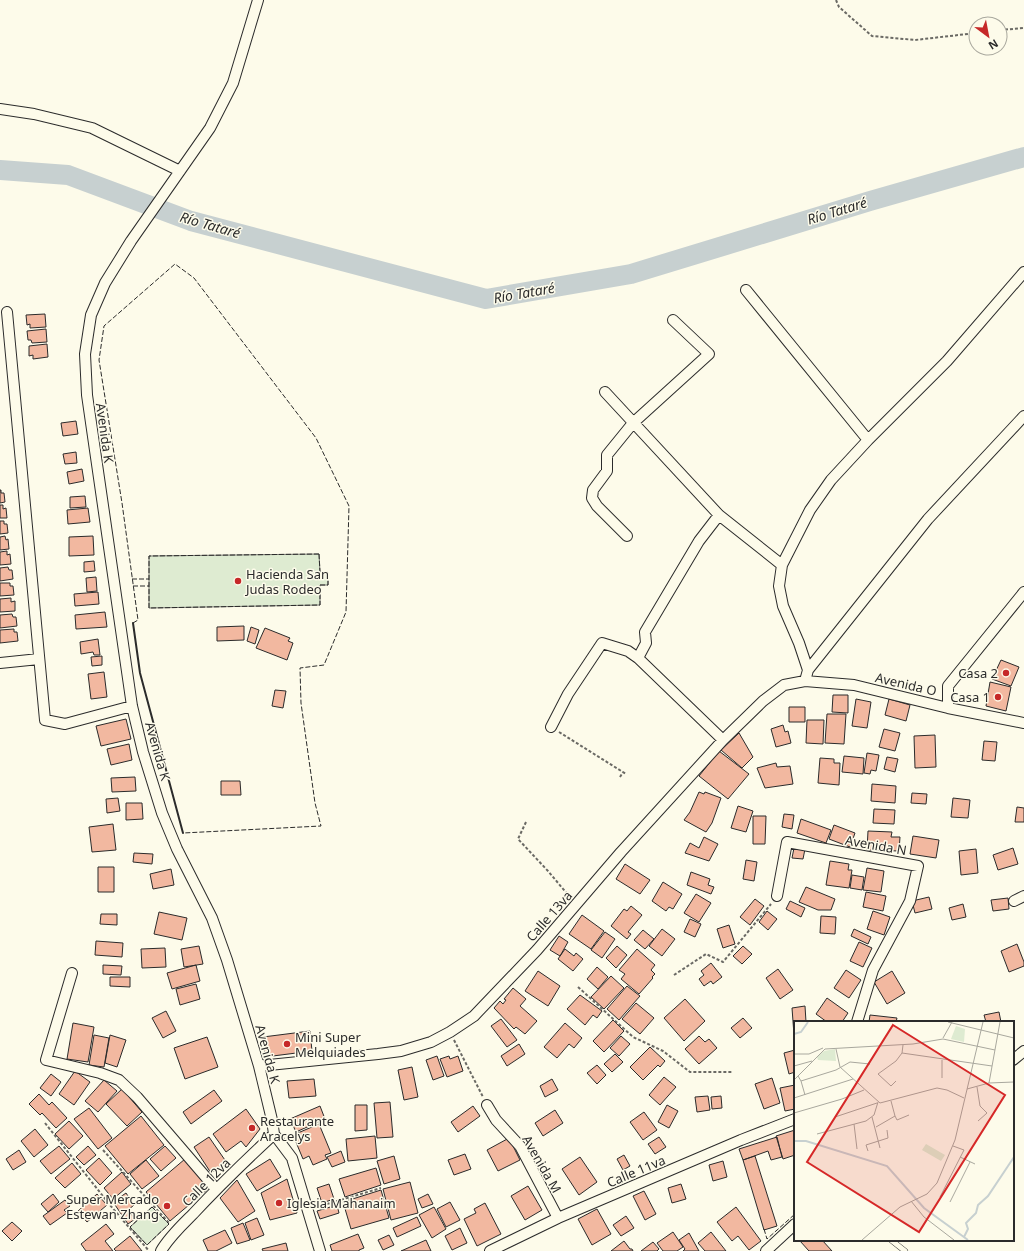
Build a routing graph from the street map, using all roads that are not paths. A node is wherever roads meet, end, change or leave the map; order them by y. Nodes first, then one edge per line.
1 (258, 0) edge
2 (0, 109) edge
3 (180, 171) junction
4 (1024, 272) edge
5 (746, 290) dead end
6 (7, 312) dead end
7 (673, 320) dead end
8 (605, 392) dead end
9 (1024, 416) edge
10 (633, 423) junction
11 (868, 440) junction
12 (719, 515) junction
13 (627, 536) dead end
14 (782, 565) junction
15 (1024, 592) edge
16 (638, 658) junction
17 (39, 659) junction
18 (0, 663) edge
19 (808, 670) junction
20 (805, 681) junction
21 (132, 706) junction
22 (948, 708) junction
23 (1024, 723) edge
24 (551, 727) road end
25 (723, 740) junction
26 (777, 896) road end
27 (1024, 896) edge
28 (1014, 901) dead end
29 (72, 973) dead end
30 (857, 1021) edge
31 (1024, 1051) edge
32 (1014, 1059) edge
33 (258, 1066) junction
34 (487, 1105) road end
35 (794, 1119) edge
36 (274, 1134) junction
37 (216, 1189) junction
38 (558, 1218) junction
39 (794, 1225) edge
40 (891, 1241) edge
41 (161, 1251) edge
42 (320, 1251) edge
43 (490, 1251) edge
44 (766, 1251) edge
45 (905, 1251) edge

1 - 3 street, Avenida K
2 - 3 street
3 - 21 street, Avenida K
4 - 11 street
5 - 11 street
6 - 17 street
7 - 10 street
8 - 10 street
9 - 19 street
10 - 12 street
10 - 13 street
11 - 14 street
12 - 14 street
12 - 16 street
14 - 19 street
15 - 22 street
16 - 24 street
16 - 25 street
17 - 18 street
17 - 21 street
19 - 20 street
20 - 22 street, Avenida O
20 - 25 street, Calle 13va
21 - 33 street, Avenida K
22 - 23 street, Avenida O
25 - 33 street, Calle 13va
26 - 30 street, Avenida N
27 - 28 street
29 - 37 street
31 - 32 street
33 - 36 street, Avenida K
34 - 38 street, Avenida M
35 - 38 street, Calle 11va
36 - 37 street, Calle 12va
36 - 42 street, Avenida K
37 - 41 street, Calle 12va
38 - 43 street, Calle 11va
39 - 44 street
40 - 45 lane

